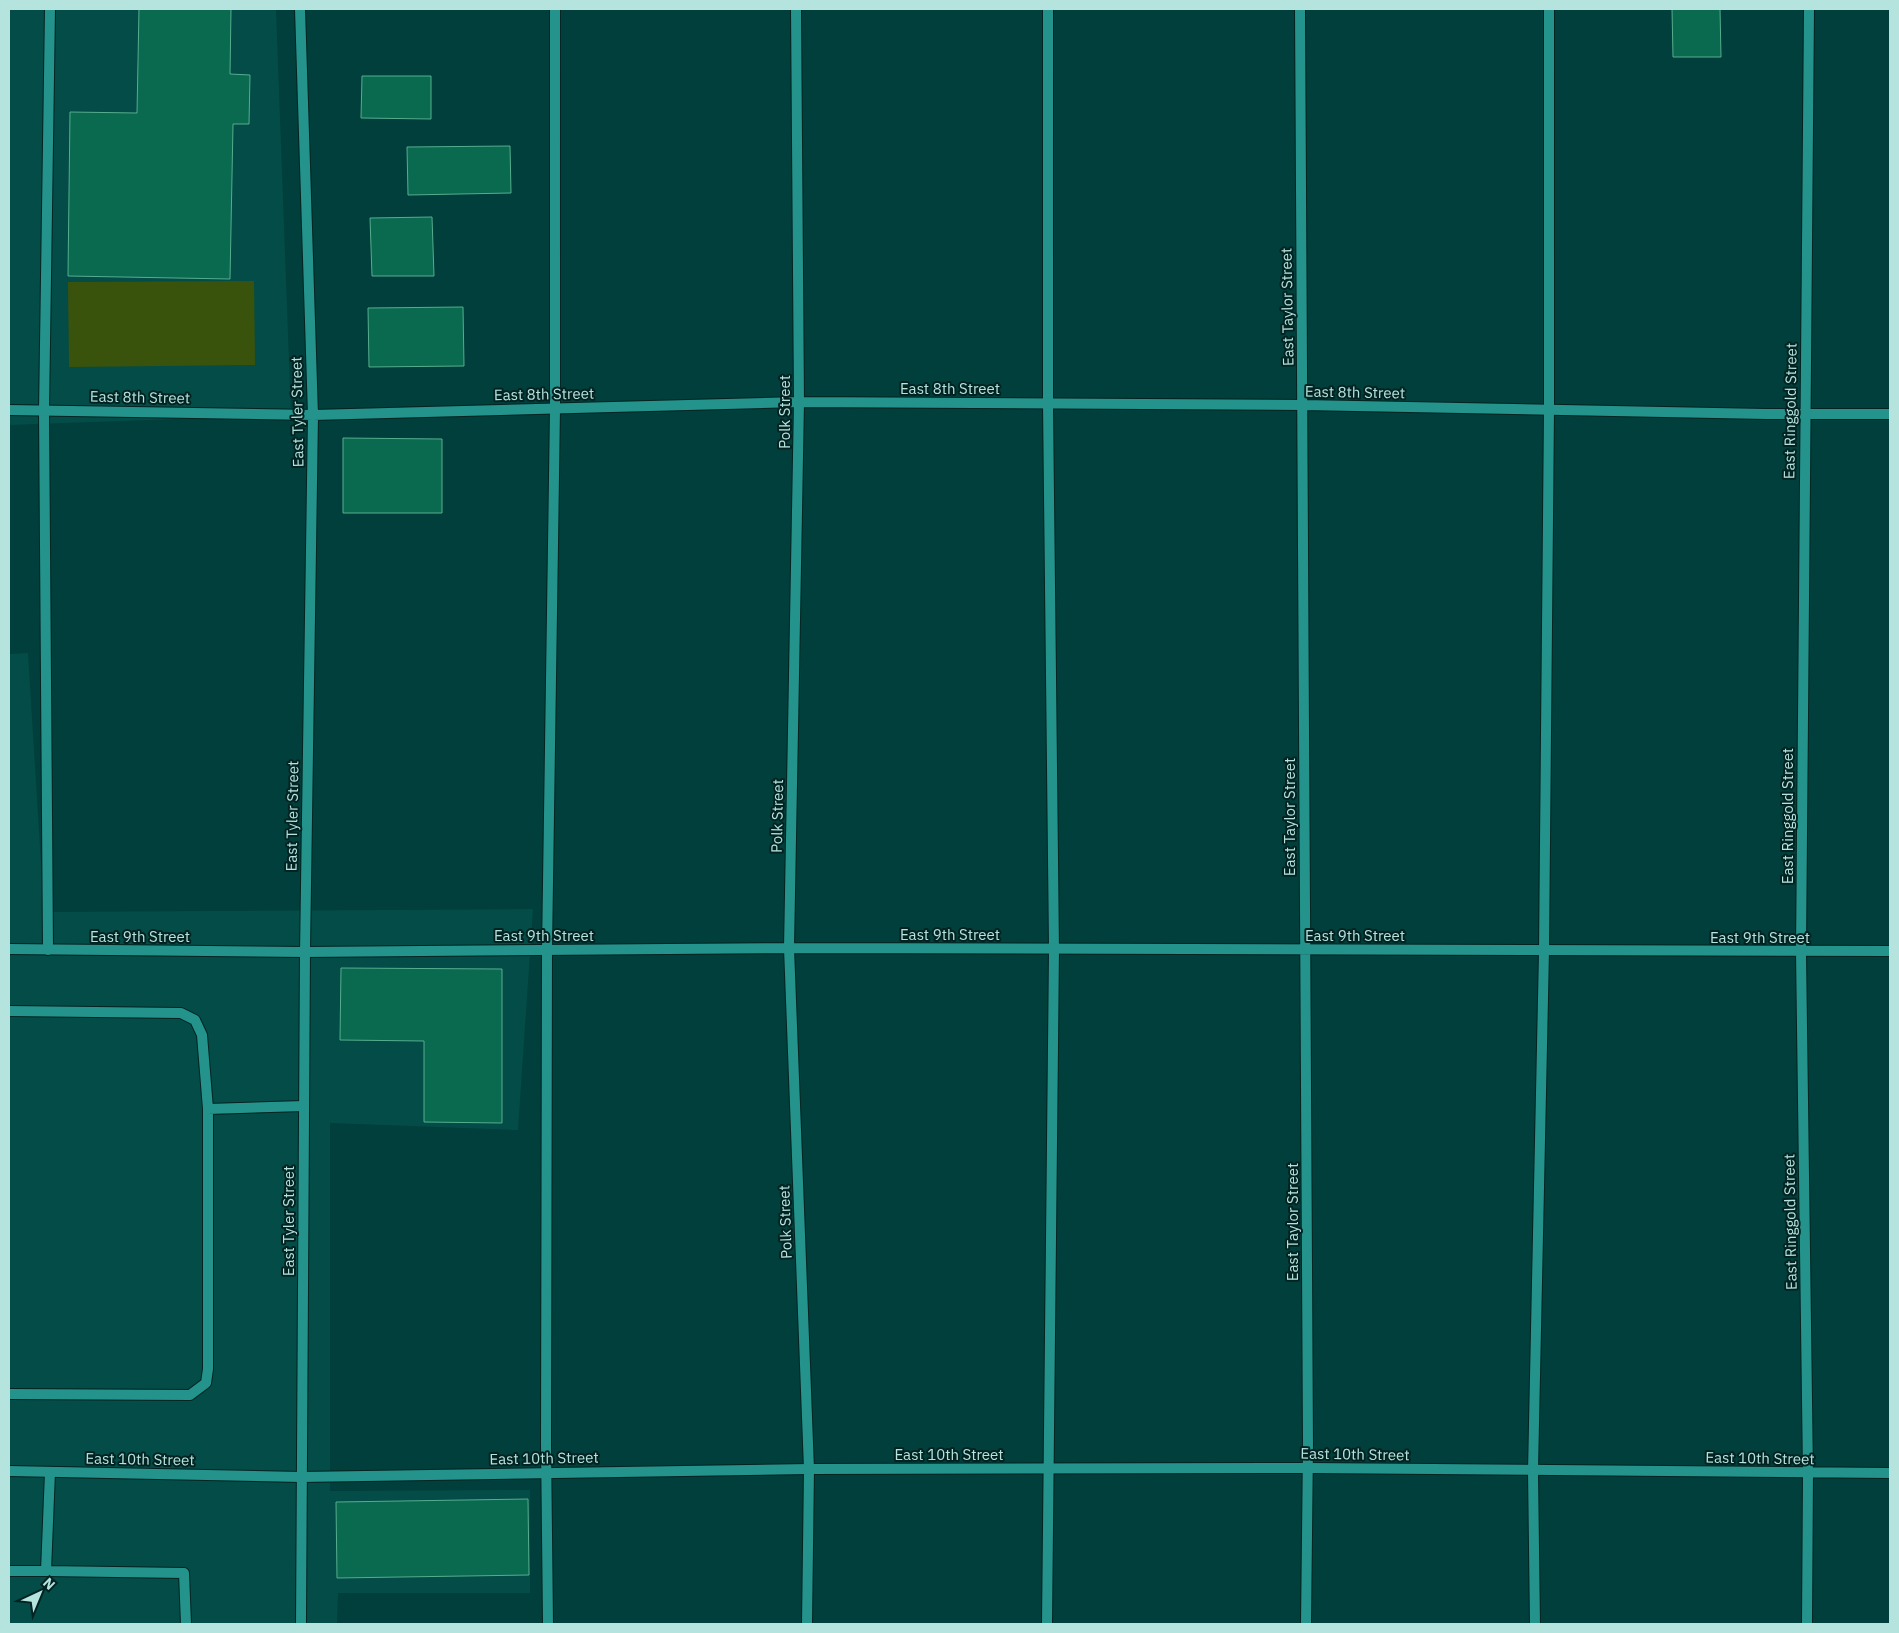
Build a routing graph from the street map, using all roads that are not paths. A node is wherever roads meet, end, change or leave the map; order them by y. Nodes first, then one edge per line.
1 (50, 9) edge
2 (300, 9) edge
3 (555, 9) edge
4 (796, 9) edge
5 (1048, 9) edge
6 (1300, 9) edge
7 (1549, 9) edge
8 (1809, 9) edge
9 (799, 402) junction
10 (1048, 404) junction
11 (1303, 406) junction
12 (555, 409) junction
13 (9, 410) edge
14 (1549, 410) junction
15 (44, 411) junction
16 (1890, 414) edge
17 (313, 415) junction
18 (1805, 415) junction
19 (789, 948) junction
20 (1054, 949) junction
21 (9, 950) edge
22 (48, 950) junction
23 (547, 950) junction
24 (1305, 950) junction
25 (1544, 951) junction
26 (1890, 951) edge
27 (305, 952) junction
28 (1801, 952) junction
29 (9, 1011) edge
30 (304, 1106) junction
31 (208, 1109) junction
32 (9, 1394) edge
33 (1308, 1468) junction
34 (809, 1469) junction
35 (1050, 1469) junction
36 (9, 1471) edge
37 (1532, 1471) junction
38 (50, 1472) junction
39 (546, 1473) junction
40 (1808, 1473) junction
41 (1890, 1473) edge
42 (301, 1477) junction
43 (9, 1571) edge
44 (46, 1571) junction
45 (186, 1624) edge
46 (301, 1624) edge
47 (548, 1624) edge
48 (806, 1624) edge
49 (1047, 1624) edge
50 (1306, 1624) edge
51 (1535, 1624) edge
52 (1807, 1624) edge

1 - 15 street
2 - 17 street, East Tyler Street
3 - 12 street
4 - 9 street, Polk Street
5 - 10 street
6 - 11 street, East Taylor Street
7 - 14 street
8 - 18 street, East Ringgold Street
9 - 10 street, East 8th Street
9 - 12 street, East 8th Street
9 - 19 street, Polk Street
10 - 11 street, East 8th Street
10 - 20 street
11 - 14 street, East 8th Street
11 - 24 street, East Taylor Street
12 - 17 street, East 8th Street
12 - 23 street
13 - 15 street, East 8th Street
14 - 18 street, East 8th Street
14 - 25 street
15 - 17 street, East 8th Street
15 - 22 street
16 - 18 street, East 8th Street
17 - 27 street, East Tyler Street
18 - 28 street, East Ringgold Street
19 - 20 street, East 9th Street
19 - 23 street, East 9th Street
19 - 34 street, Polk Street
20 - 24 street, East 9th Street
20 - 35 street
21 - 22 street, East 9th Street
22 - 27 street, East 9th Street
23 - 27 street, East 9th Street
23 - 39 street
24 - 25 street, East 9th Street
24 - 33 street, East Taylor Street
25 - 28 street, East 9th Street
25 - 37 street
26 - 28 street, East 9th Street
27 - 30 street, East Tyler Street
28 - 40 street, East Ringgold Street
29 - 31 street
30 - 31 street
30 - 42 street, East Tyler Street
31 - 32 street
33 - 35 street, East 10th Street
33 - 37 street, East 10th Street
33 - 50 street, East Taylor Street
34 - 35 street, East 10th Street
34 - 39 street, East 10th Street
34 - 48 street, Polk Street
35 - 49 street
36 - 38 street, East 10th Street
37 - 40 street, East 10th Street
37 - 51 street
38 - 42 street, East 10th Street
38 - 44 street
39 - 42 street, East 10th Street
39 - 47 street
40 - 41 street, East 10th Street
40 - 52 street, East Ringgold Street
42 - 46 street, East Tyler Street
43 - 44 street
44 - 45 street

